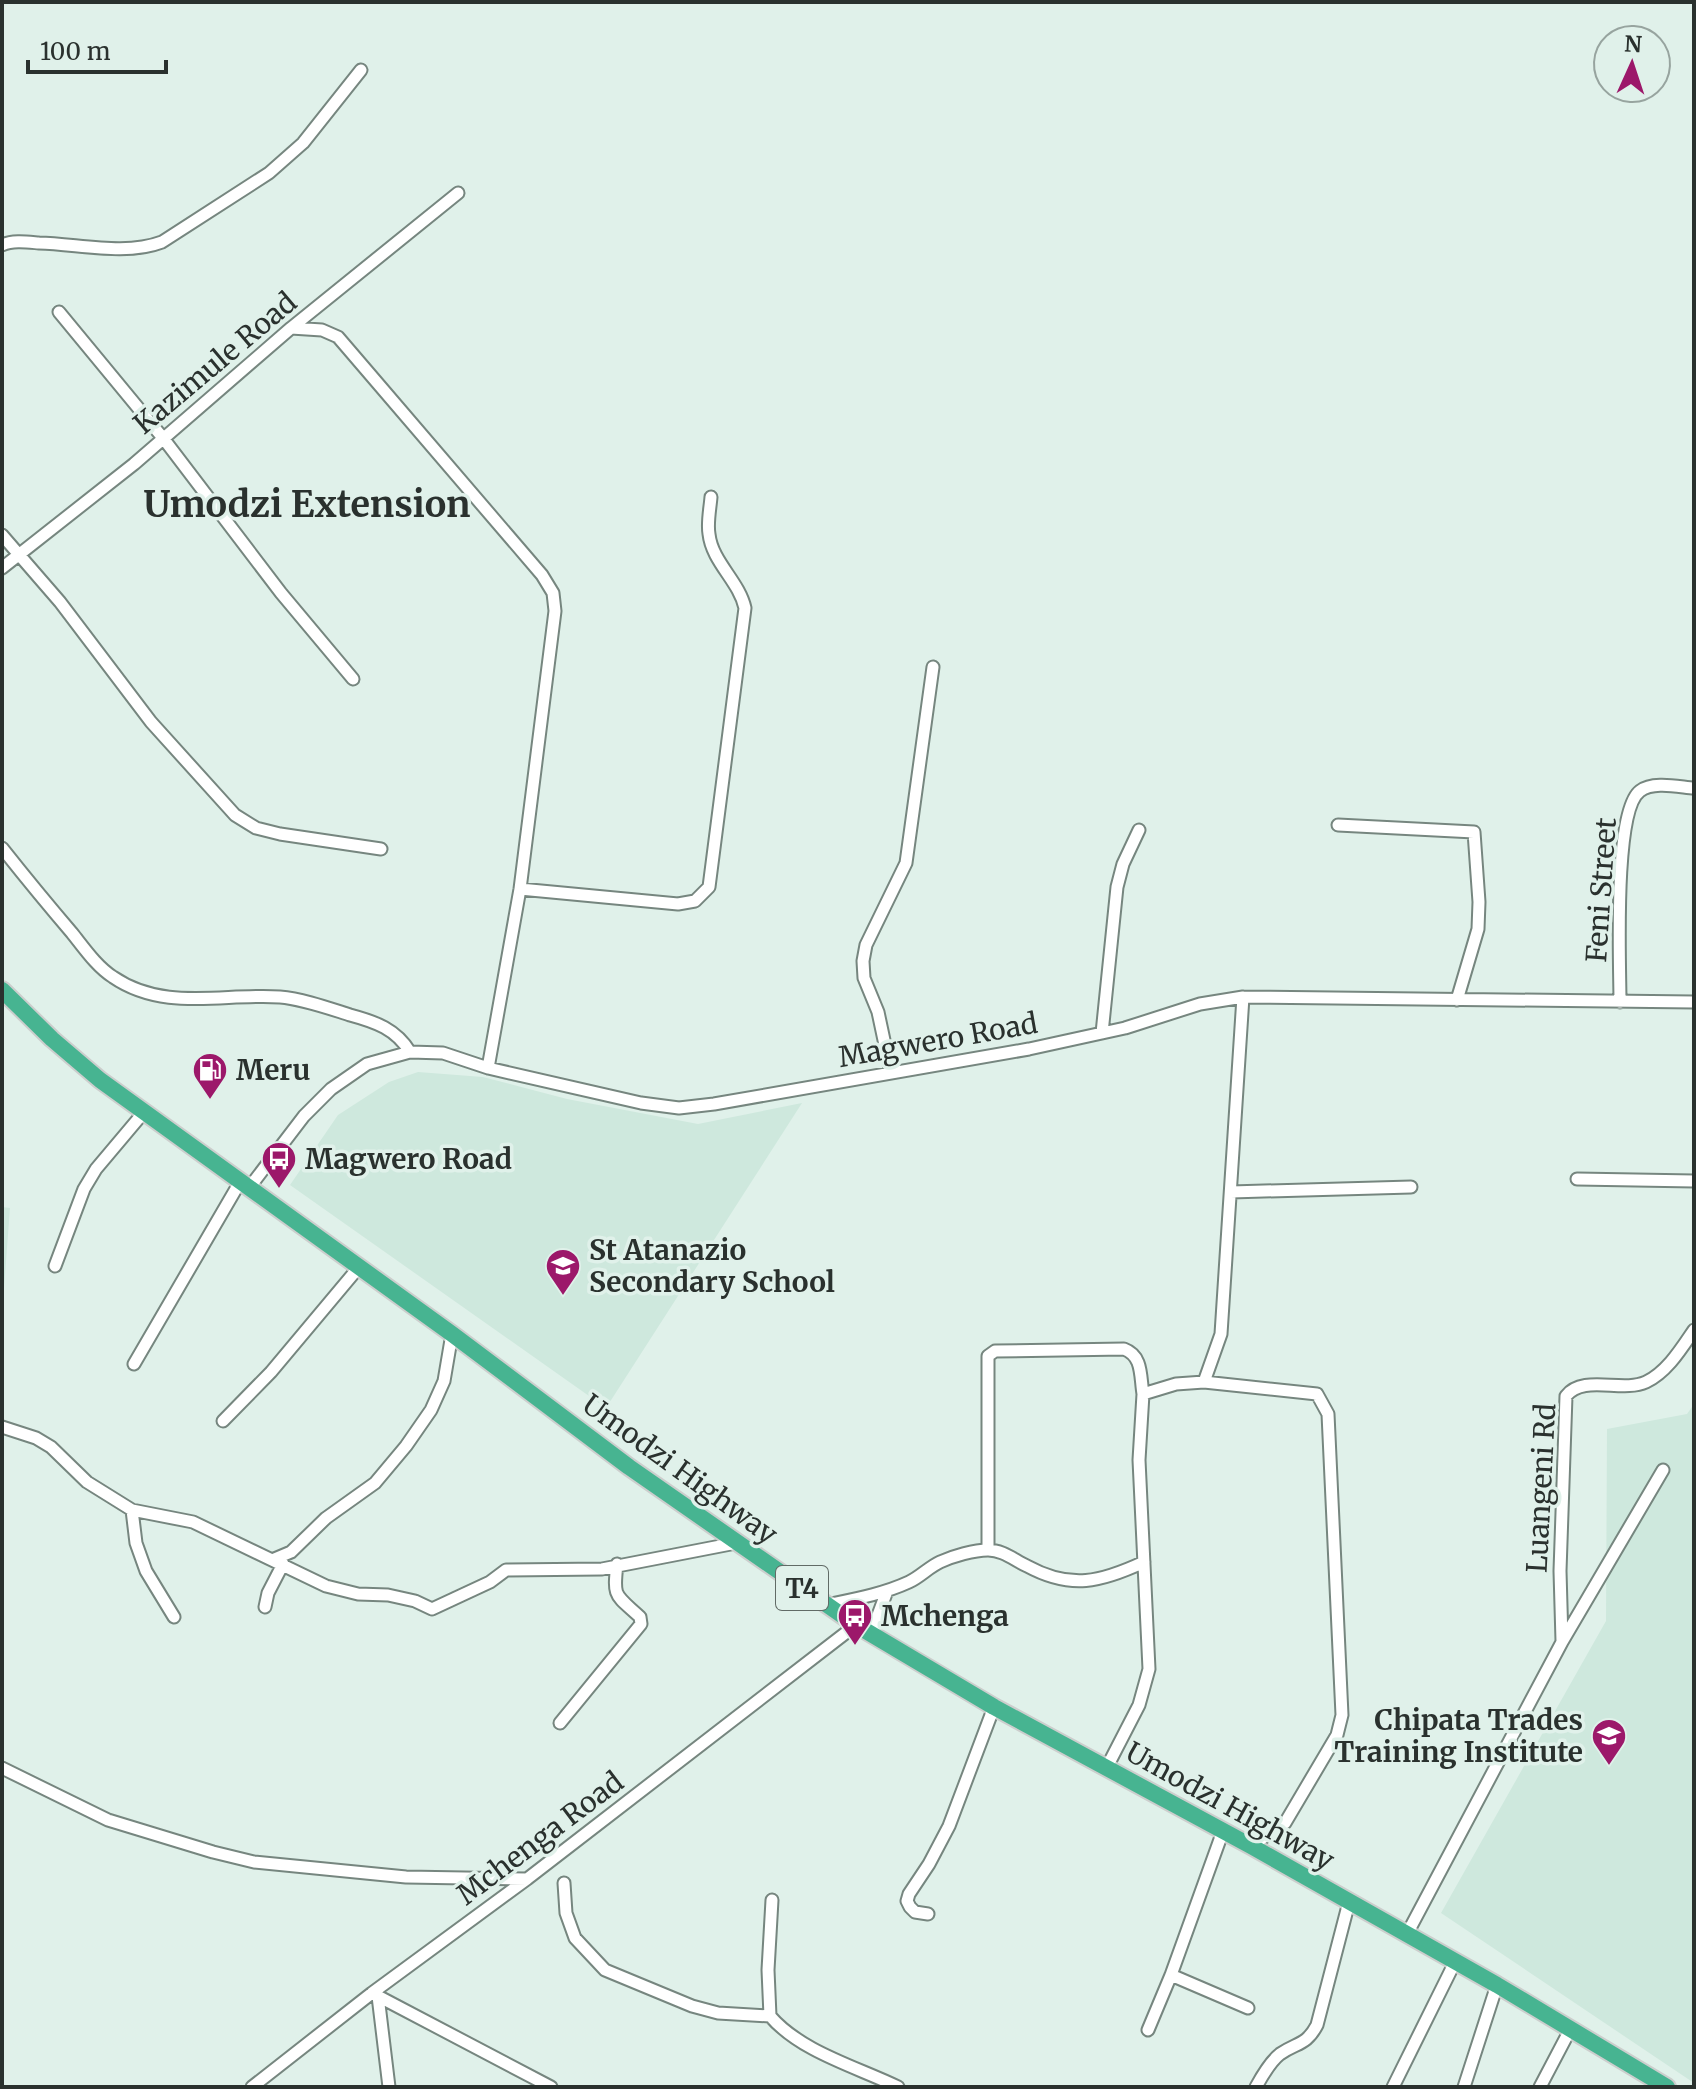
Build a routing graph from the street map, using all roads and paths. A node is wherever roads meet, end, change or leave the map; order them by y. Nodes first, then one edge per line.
1 (361, 70) dead end
2 (458, 193) dead end
3 (2, 245) edge
4 (59, 312) dead end
5 (291, 328) junction
6 (163, 438) junction
7 (711, 497) dead end
8 (2, 535) edge
9 (18, 555) junction
10 (2, 568) edge
11 (933, 667) dead end
12 (353, 679) dead end
13 (1694, 788) edge
14 (1338, 825) dead end
15 (1139, 830) dead end
16 (2, 848) edge
17 (381, 849) dead end
18 (520, 889) junction
19 (2, 990) edge
20 (1243, 997) junction
21 (1457, 1000) junction
22 (1620, 1002) junction
23 (1694, 1002) edge
24 (1102, 1033) junction
25 (410, 1052) junction
26 (488, 1068) junction
27 (891, 1073) junction
28 (144, 1112) junction
29 (1577, 1179) dead end
30 (1694, 1181) edge
31 (245, 1185) junction
32 (1411, 1187) dead end
33 (1231, 1192) junction
34 (55, 1266) dead end
35 (359, 1267) junction
36 (1694, 1330) edge
37 (452, 1334) junction
38 (134, 1364) dead end
39 (1204, 1382) junction
40 (1143, 1394) junction
41 (223, 1421) dead end
42 (2, 1427) edge
43 (1663, 1470) dead end
44 (132, 1510) junction
45 (736, 1543) junction
46 (988, 1550) junction
47 (278, 1562) junction
48 (1144, 1562) junction
49 (617, 1564) junction
50 (887, 1591) junction
51 (826, 1605) junction
52 (265, 1607) dead end
53 (174, 1617) dead end
54 (863, 1629) junction
55 (1562, 1642) junction
56 (994, 1707) junction
57 (560, 1723) dead end
58 (1107, 1767) junction
59 (2, 1768) edge
60 (1223, 1831) junction
61 (1251, 1846) junction
62 (527, 1879) junction
63 (564, 1883) dead end
64 (772, 1900) dead end
65 (1349, 1902) junction
66 (928, 1914) dead end
67 (1407, 1934) junction
68 (1455, 1962) junction
69 (1171, 1975) junction
70 (1497, 1985) junction
71 (375, 1995) junction
72 (1248, 2008) dead end
73 (770, 2016) junction
74 (1571, 2028) junction
75 (1148, 2030) dead end
76 (1661, 2085) edge
77 (252, 2087) edge
78 (389, 2087) edge
79 (551, 2087) edge
80 (898, 2087) edge
81 (1256, 2087) edge
82 (1393, 2087) edge
83 (1464, 2087) edge
84 (1540, 2087) edge

1 - 3 street
2 - 5 street, Kazimule Road
4 - 6 street
5 - 6 street, Kazimule Road
5 - 18 street
6 - 9 street, Kazimule Road
6 - 12 street
7 - 18 street
8 - 9 street
9 - 10 street, Kazimule Road
9 - 17 street
11 - 27 street
13 - 22 street, Feni Street
14 - 21 street
15 - 24 street
16 - 25 street
18 - 26 street
19 - 28 highway, Umodzi Highway / T4
20 - 21 street, Magwero Road
20 - 24 street, Magwero Road
20 - 33 street
21 - 22 street, Magwero Road
22 - 23 street, Magwero Road
24 - 27 street, Magwero Road
25 - 26 street, Magwero Road
25 - 31 street, Magwero Road
26 - 27 street, Magwero Road
28 - 31 highway, Umodzi Highway / T4
28 - 34 street
29 - 30 street
31 - 35 highway, Umodzi Highway / T4
31 - 38 street, Magwero Road
32 - 33 street
33 - 39 street
35 - 37 highway, Umodzi Highway / T4
35 - 41 street
36 - 55 street, Luangeni Rd
37 - 45 highway, Umodzi Highway / T4
37 - 47 street
39 - 40 street
39 - 61 street
40 - 46 street
40 - 48 street
42 - 44 street
43 - 55 street, Luangeni Rd
44 - 47 street
44 - 53 street
45 - 49 street
45 - 51 highway, Umodzi Highway / T4
46 - 48 street
46 - 50 street
47 - 49 street
47 - 52 street
48 - 58 street
49 - 57 street
50 - 51 street
50 - 54 street
51 - 54 highway, Umodzi Highway / T4
54 - 56 highway, Umodzi Highway / T4
54 - 62 street, Mchenga Road
55 - 67 street, Luangeni Rd
56 - 58 highway, Umodzi Highway / T4
56 - 66 street
58 - 60 highway, Umodzi Highway / T4
59 - 62 street
60 - 61 highway, Umodzi Highway / T4
60 - 69 street
61 - 65 highway, Umodzi Highway / T4
62 - 71 street, Mchenga Road
63 - 73 street
64 - 73 street
65 - 67 highway, Umodzi Highway / T4
65 - 81 street
67 - 68 highway, Umodzi Highway / T4
68 - 70 highway, Umodzi Highway / T4
68 - 82 street
69 - 72 street
69 - 75 street
70 - 74 highway, Umodzi Highway / T4
70 - 83 street
71 - 77 street, Mchenga Road
71 - 78 street
71 - 79 street
73 - 80 street
74 - 76 highway, Umodzi Highway / T4
74 - 84 street

